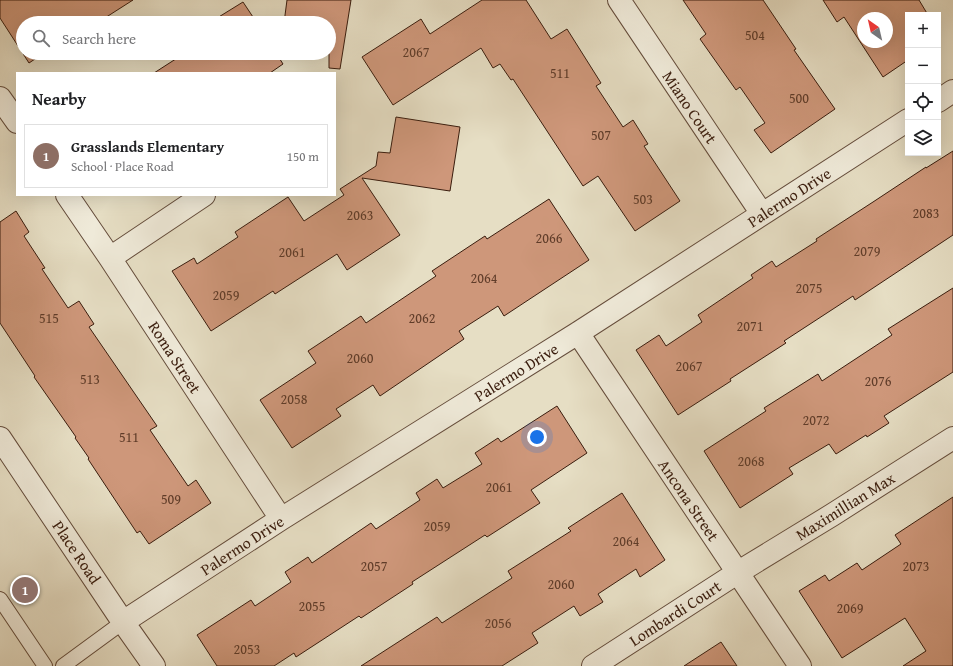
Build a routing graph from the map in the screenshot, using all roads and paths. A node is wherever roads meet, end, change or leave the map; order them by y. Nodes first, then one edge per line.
1 (619, 0) edge
2 (953, 91) edge
3 (0, 98) edge
4 (941, 99) edge
5 (16, 121) edge
6 (905, 122) edge
7 (68, 196) edge
8 (203, 196) edge
9 (762, 214) junction
10 (110, 258) junction
11 (578, 333) junction
12 (0, 438) edge
13 (953, 438) edge
14 (281, 519) junction
15 (737, 573) junction
16 (0, 599) edge
17 (123, 622) junction
18 (45, 666) edge
19 (63, 666) edge
20 (154, 666) edge
21 (593, 666) edge
22 (800, 666) edge

1 - 9 street, Miano Court
2 - 4 street
3 - 5 street
6 - 9 street, Palermo Drive
7 - 10 street, Roma Street
8 - 10 street
9 - 11 street, Palermo Drive
10 - 14 street, Roma Street
11 - 14 street, Palermo Drive
11 - 15 street, Ancona Street
12 - 17 street, Place Road
13 - 15 street, Maximillian Max
14 - 17 street, Palermo Drive
15 - 21 street, Lombardi Court
15 - 22 street, Ancona Street
16 - 18 lane
17 - 19 lane
17 - 20 street, Place Road

